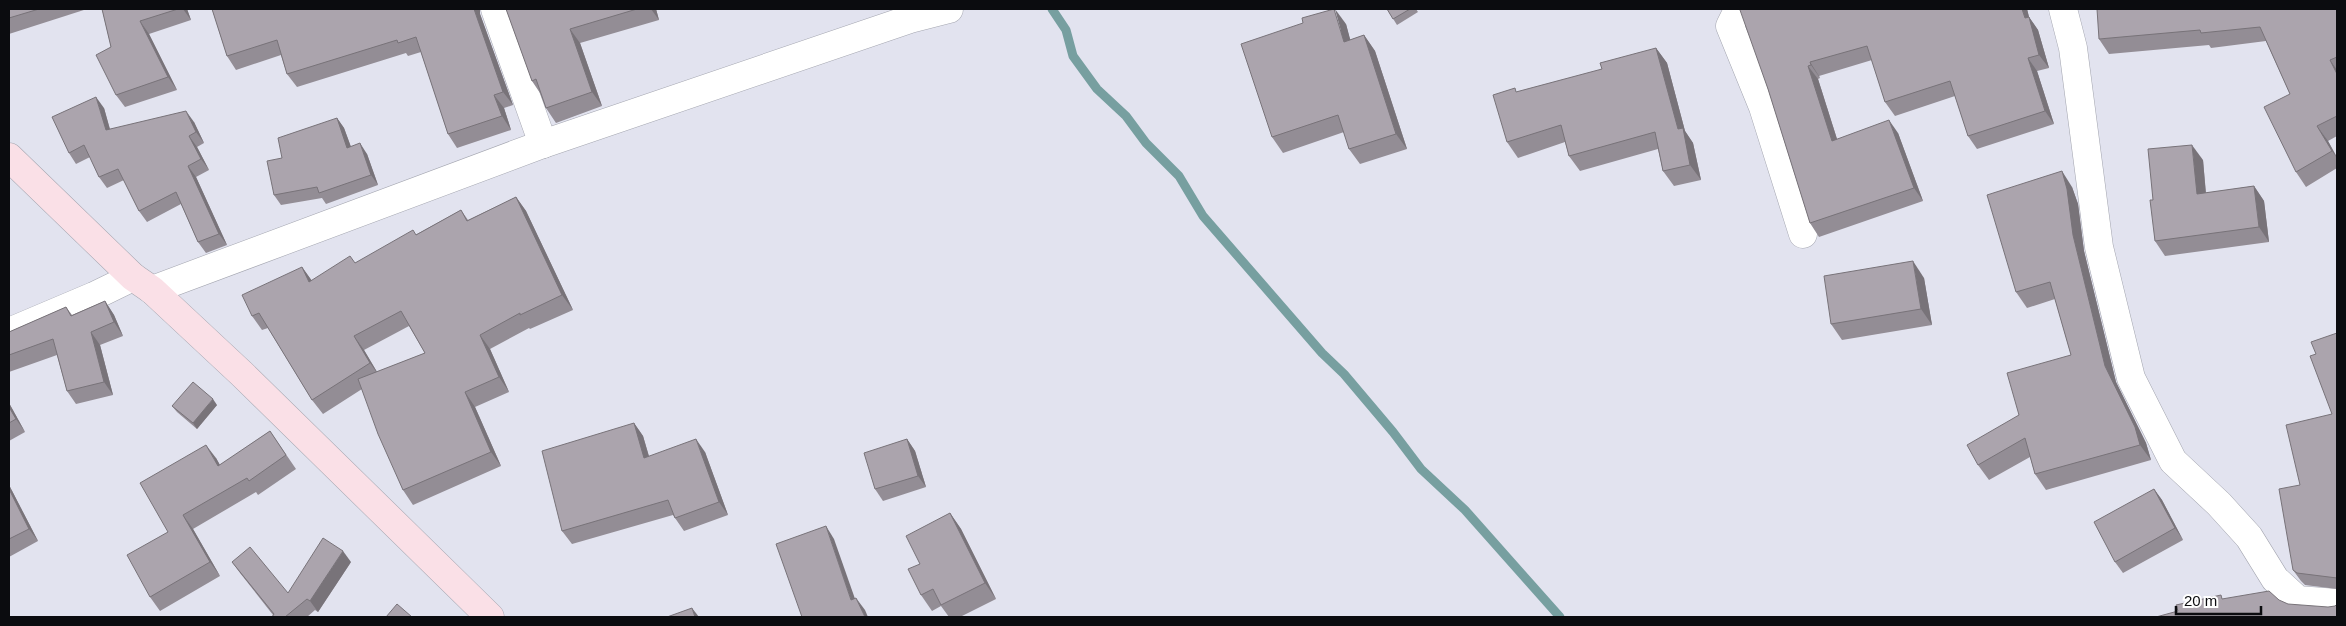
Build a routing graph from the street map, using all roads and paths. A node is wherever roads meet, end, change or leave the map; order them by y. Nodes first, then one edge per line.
1 (495, 9) edge
2 (948, 9) edge
3 (1742, 9) edge
4 (2063, 9) edge
5 (543, 144) junction
6 (9, 157) edge
7 (1803, 234) dead end
8 (143, 283) junction
9 (9, 332) edge
10 (2337, 603) edge
11 (490, 617) edge

1 - 5 street
2 - 5 street
3 - 7 street
4 - 10 street
5 - 8 street
6 - 8 main road
8 - 9 street
8 - 11 main road

